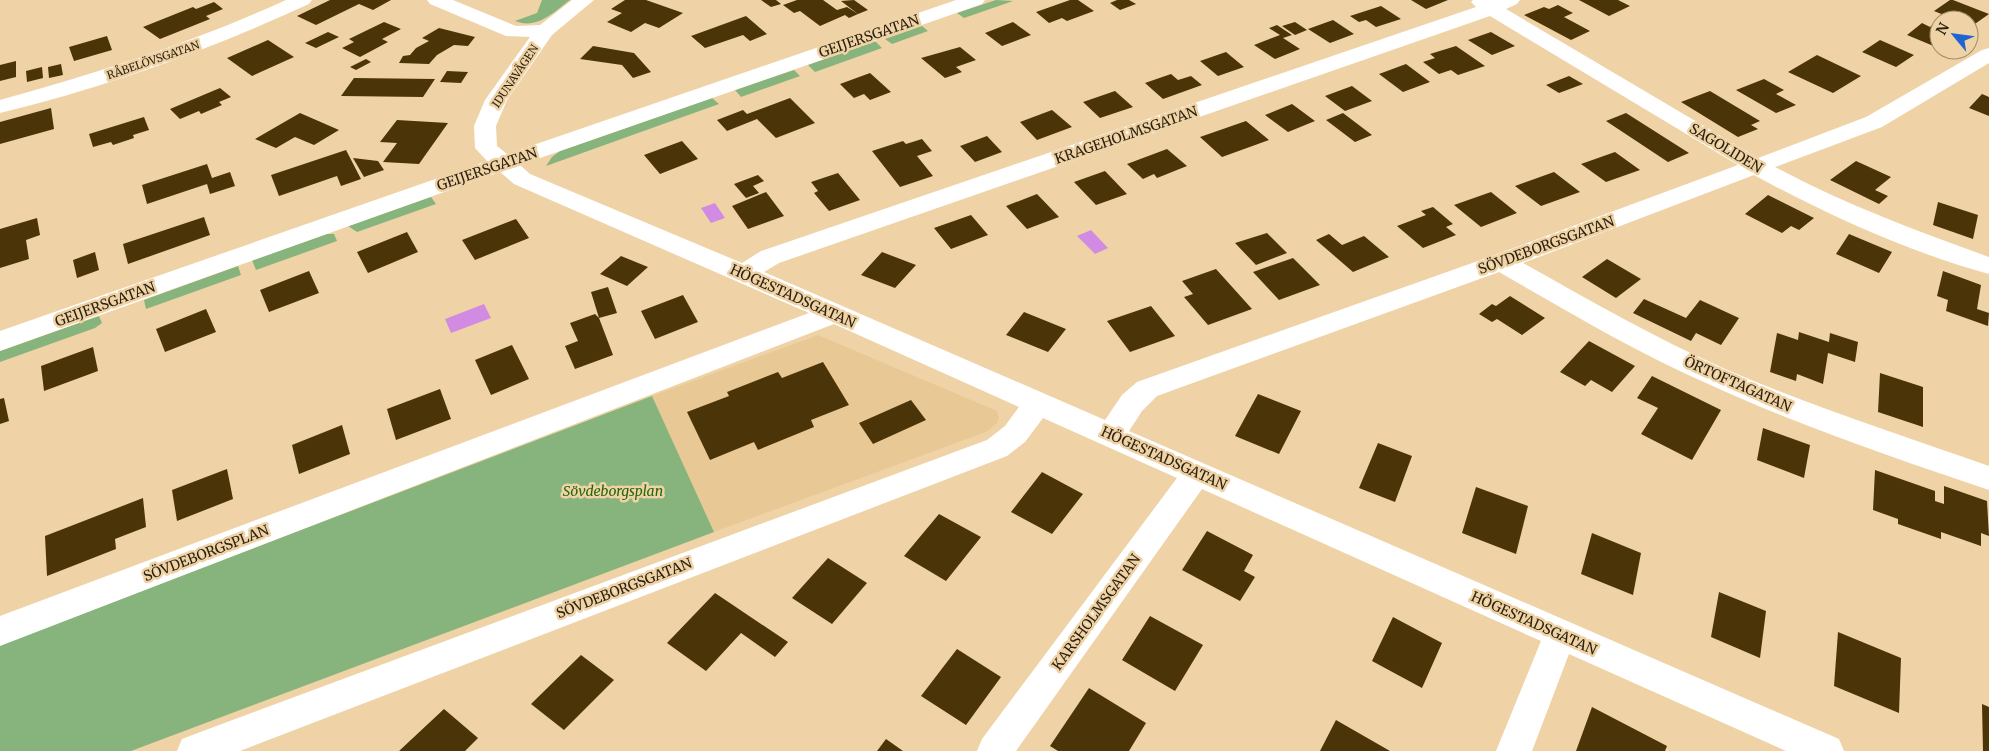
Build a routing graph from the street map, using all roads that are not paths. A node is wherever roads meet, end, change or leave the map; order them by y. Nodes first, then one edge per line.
1 (302, 0) edge
2 (437, 0) edge
3 (584, 0) edge
4 (975, 0) edge
5 (1494, 3) edge
6 (545, 31) junction
7 (1989, 54) edge
8 (1962, 70) junction
9 (1989, 80) edge
10 (0, 107) edge
11 (504, 163) junction
12 (1757, 166) junction
13 (1500, 262) junction
14 (1989, 266) edge
15 (743, 273) junction
16 (833, 314) junction
17 (0, 341) edge
18 (1038, 403) junction
19 (1111, 435) junction
20 (1197, 472) junction
21 (1989, 478) edge
22 (0, 631) edge
23 (1560, 634) junction
24 (195, 751) edge
25 (995, 751) edge
26 (1514, 751) edge
27 (1826, 751) edge

1 - 10 street, RÅBELÖVSGATAN
2 - 6 street
3 - 6 street, IDUNAVÄGEN
4 - 11 street, GEIJERSGATAN
5 - 12 street, SAGOLIDEN
5 - 15 street, KRAGEHOLMSGATAN
6 - 11 street, IDUNAVÄGEN
7 - 8 street, SÖVDEBORGSGATAN
8 - 9 street
8 - 12 street, SÖVDEBORGSGATAN
11 - 15 street, HÖGESTADSGATAN
11 - 17 street, GEIJERSGATAN
12 - 13 street, SÖVDEBORGSGATAN
12 - 14 street, SAGOLIDEN
13 - 19 street, SÖVDEBORGSGATAN
13 - 21 street, ÖRTOFTAGATAN
15 - 16 street, HÖGESTADSGATAN
16 - 18 street, HÖGESTADSGATAN
16 - 22 street, SÖVDEBORGSPLAN
18 - 19 street, HÖGESTADSGATAN
18 - 24 street, SÖVDEBORGSGATAN
19 - 20 street, HÖGESTADSGATAN
20 - 23 street, HÖGESTADSGATAN
20 - 25 street, KARSHOLMSGATAN
23 - 26 street
23 - 27 street, HÖGESTADSGATAN

